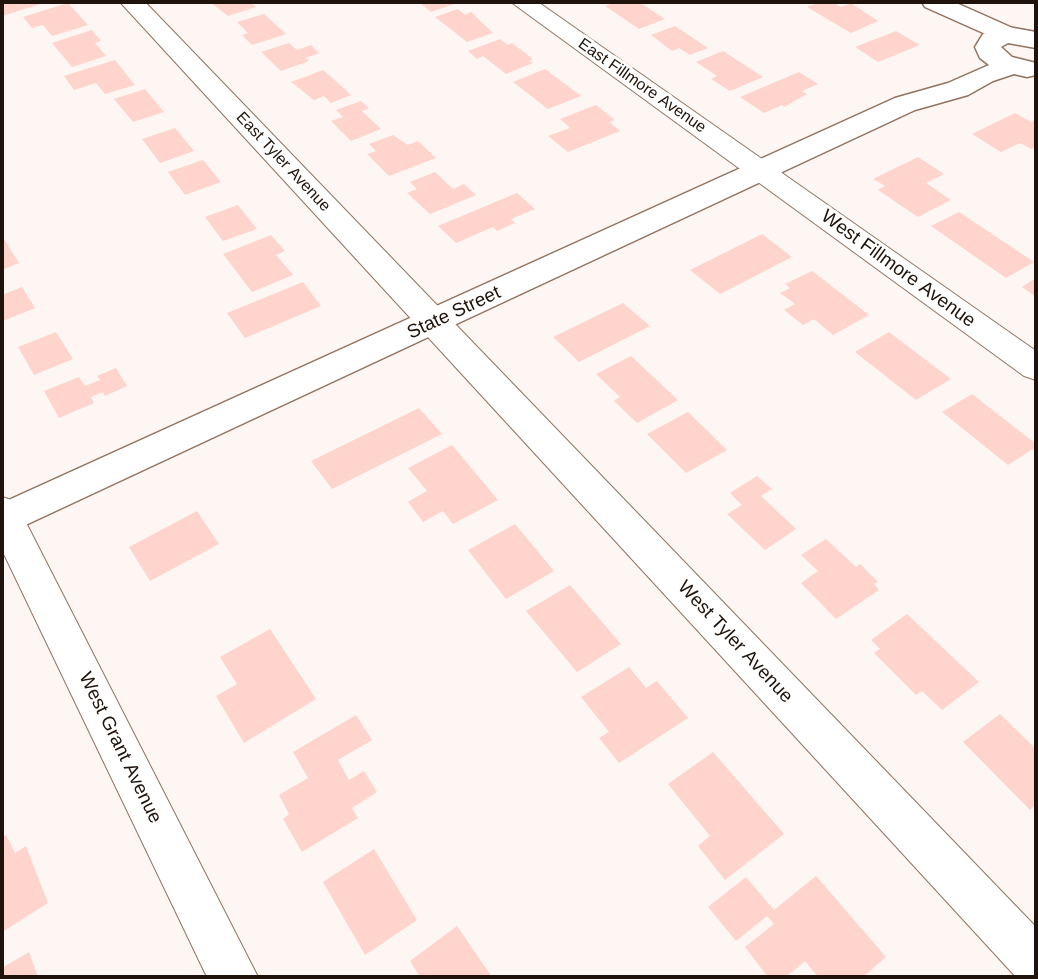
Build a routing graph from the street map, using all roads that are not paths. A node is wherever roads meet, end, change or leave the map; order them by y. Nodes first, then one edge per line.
1 (132, 2) edge
2 (523, 2) edge
3 (926, 2) edge
4 (934, 2) edge
5 (1014, 40) edge
6 (1030, 68) edge
7 (905, 104) junction
8 (761, 170) junction
9 (434, 322) junction
10 (1036, 368) edge
11 (3, 517) edge
12 (1036, 962) edge
13 (233, 977) edge

1 - 9 street, East Tyler Avenue
2 - 8 street, East Fillmore Avenue
3 - 5 main road
4 - 5 main road
5 - 6 main road
5 - 7 main road, State Street
6 - 7 main road, State Street
7 - 8 main road, State Street
8 - 9 main road, State Street
8 - 10 street, West Fillmore Avenue
9 - 11 main road, State Street
9 - 12 street, West Tyler Avenue
11 - 13 street, West Grant Avenue

